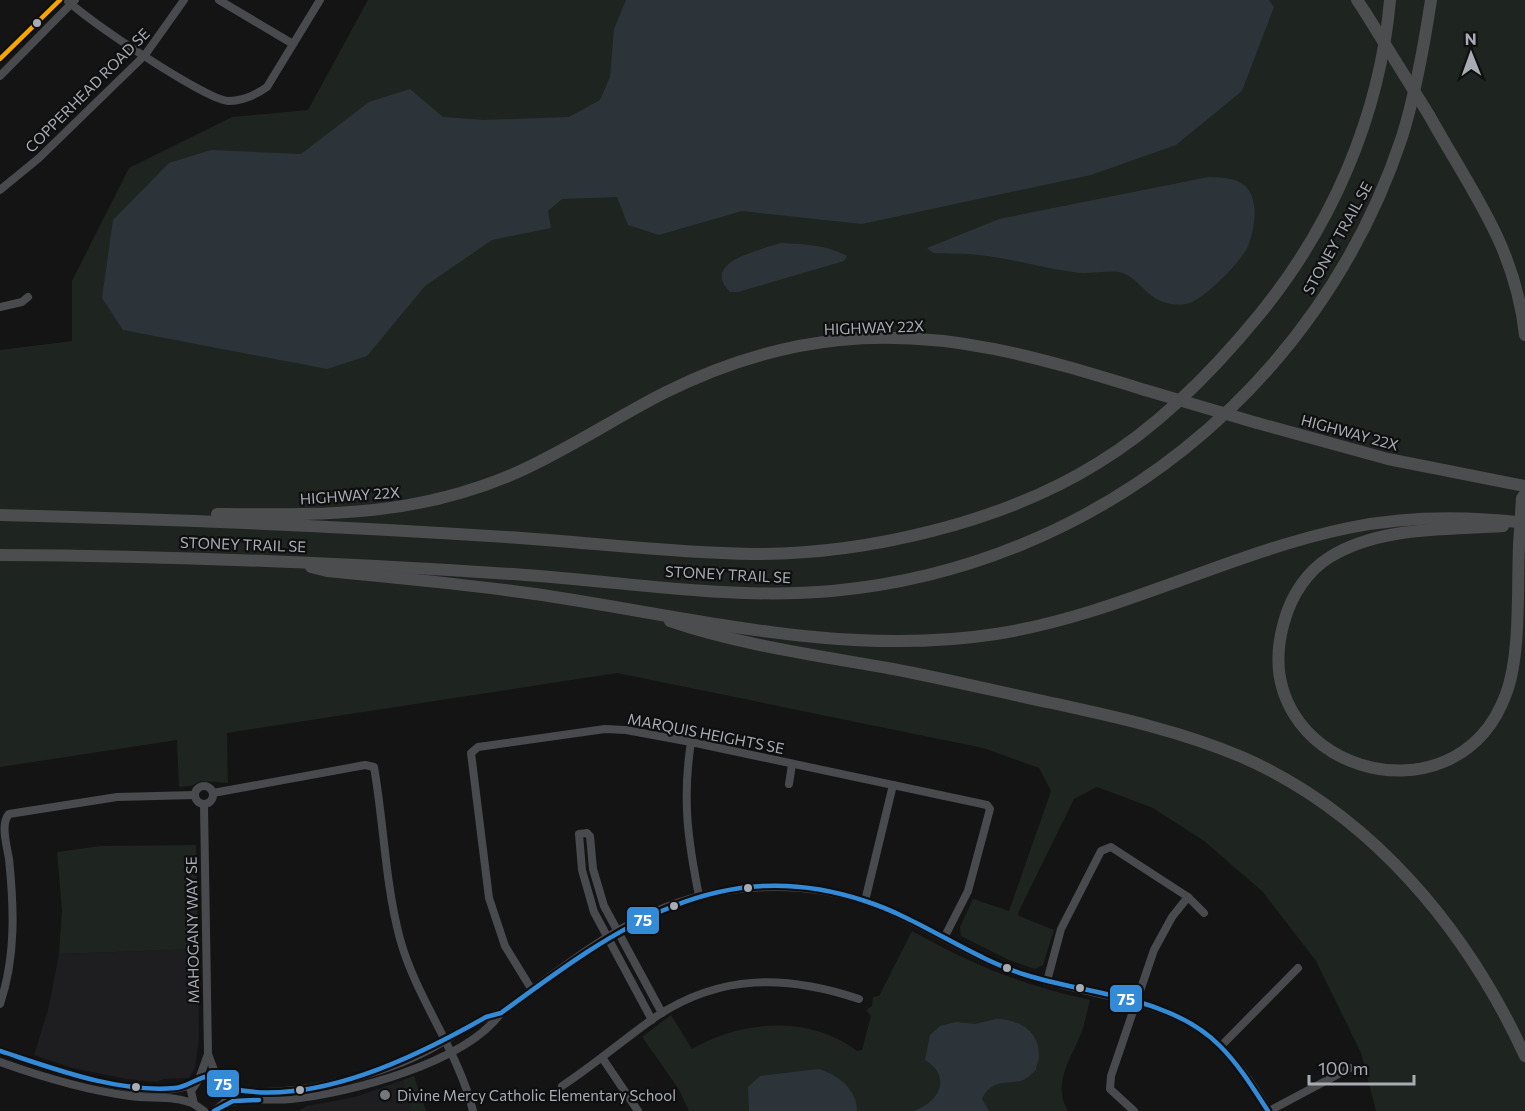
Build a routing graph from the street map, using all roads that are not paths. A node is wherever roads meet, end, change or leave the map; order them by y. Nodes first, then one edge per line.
1 (60, 0) edge
2 (184, 0) edge
3 (219, 0) edge
4 (320, 0) edge
5 (1357, 0) edge
6 (1390, 0) edge
7 (1431, 0) edge
8 (71, 2) edge
9 (293, 44) junction
10 (145, 55) junction
11 (0, 59) edge
12 (0, 76) edge
13 (0, 190) edge
14 (28, 297) dead end
15 (0, 307) edge
16 (1525, 335) edge
17 (1525, 486) edge
18 (1525, 494) edge
19 (0, 515) edge
20 (168, 519) junction
21 (1525, 524) edge
22 (0, 555) edge
23 (283, 560) junction
24 (655, 615) junction
25 (691, 742) junction
26 (792, 764) junction
27 (789, 784) dead end
28 (893, 784) junction
29 (213, 793) junction
30 (195, 795) junction
31 (204, 805) junction
32 (699, 896) junction
33 (1188, 897) junction
34 (866, 901) junction
35 (1204, 913) dead end
36 (618, 932) junction
37 (608, 938) junction
38 (944, 938) junction
39 (1298, 968) dead end
40 (1047, 981) junction
41 (532, 990) junction
42 (859, 999) dead end
43 (1136, 1001) junction
44 (0, 1004) edge
45 (501, 1013) junction
46 (662, 1013) junction
47 (652, 1020) junction
48 (446, 1041) junction
49 (1221, 1046) junction
50 (0, 1051) edge
51 (451, 1051) junction
52 (208, 1054) junction
53 (1525, 1056) edge
54 (603, 1059) junction
55 (0, 1062) edge
56 (1350, 1068) dead end
57 (217, 1078) junction
58 (197, 1081) junction
59 (562, 1086) dead end
60 (226, 1087) junction
61 (199, 1109) edge
62 (218, 1109) edge
63 (473, 1111) edge
64 (638, 1111) edge
65 (1134, 1111) edge
66 (1268, 1111) edge

1 - 11 street
2 - 10 street, COPPERHEAD ROAD SE
3 - 9 street
4 - 9 street
5 - 16 highway, bridge
6 - 20 highway, STONEY TRAIL SE
7 - 23 highway, STONEY TRAIL SE
8 - 10 street
8 - 12 street
9 - 10 street
10 - 13 street, COPPERHEAD ROAD SE
14 - 15 street
17 - 20 highway, HIGHWAY 22X, bridge
18 - 21 highway, bridge
19 - 20 highway, STONEY TRAIL SE
21 - 24 highway
22 - 23 highway, STONEY TRAIL SE
23 - 24 highway
24 - 53 highway
25 - 26 street, MARQUIS HEIGHTS SE
25 - 32 street
25 - 41 street, MARQUIS HEIGHTS SE
26 - 27 street, MARQUIS HEIGHTS SE
26 - 28 street, MARQUIS HEIGHTS SE
28 - 34 street
28 - 38 street, MARQUIS HEIGHTS SE
29 - 30 street
29 - 31 street
29 - 48 street
30 - 31 street
30 - 44 street
31 - 52 street, MAHOGANY WAY SE
32 - 34 street
32 - 36 street
33 - 35 street
33 - 40 street
33 - 43 street
34 - 38 street
36 - 37 street
36 - 37 street
36 - 46 street
37 - 41 street
37 - 47 street
38 - 40 street
39 - 49 street
40 - 43 street
41 - 45 street
42 - 46 street
43 - 49 street
43 - 65 street
45 - 48 street
45 - 51 street
46 - 47 street
47 - 54 street
48 - 51 street
48 - 60 street
49 - 66 street
50 - 58 street
51 - 62 street
51 - 63 street
52 - 57 street, MAHOGANY WAY SE
52 - 58 street, MAHOGANY WAY SE
54 - 59 street
54 - 64 street
55 - 61 street
56 - 66 street
57 - 58 street
57 - 60 street
58 - 61 street, MAHOGANY WAY SE
60 - 62 street

